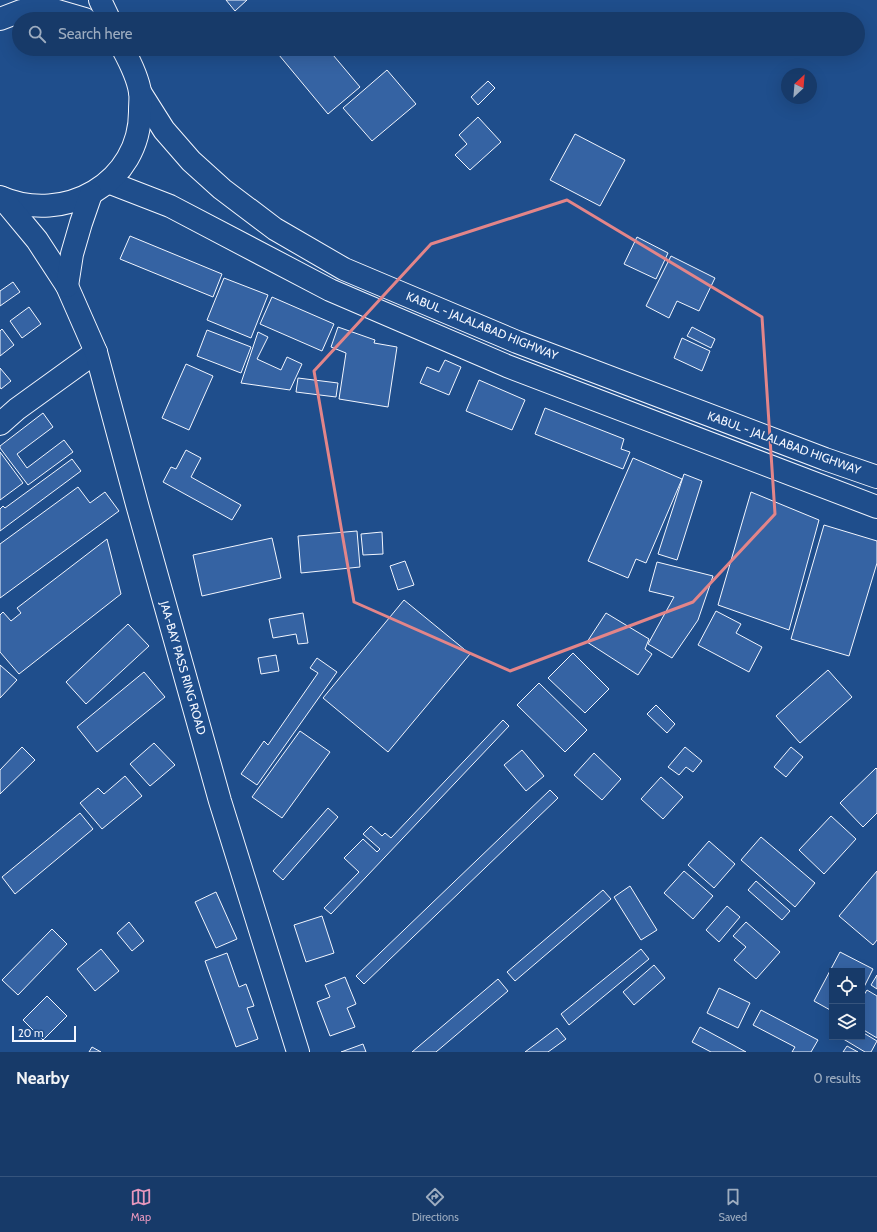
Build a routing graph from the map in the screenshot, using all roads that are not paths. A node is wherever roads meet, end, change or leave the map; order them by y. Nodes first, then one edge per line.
1 (3, 0) edge
2 (100, 0) edge
3 (0, 6) edge
4 (18, 12) edge
5 (61, 12) edge
6 (106, 12) edge
7 (12, 14) edge
8 (0, 19) edge
9 (125, 56) edge
10 (140, 92) junction
11 (99, 188) junction
12 (1, 197) edge
13 (68, 286) junction
14 (517, 342) junction
15 (96, 352) junction
16 (506, 366) junction
17 (0, 424) edge
18 (877, 477) edge
19 (877, 507) edge
20 (298, 1052) edge

1 - 3 main road
2 - 6 main road
4 - 5 main road
7 - 8 main road
9 - 10 main road, KABUL - JALALABAD HIGHWAY
10 - 11 main road, KABUL - JALALABAD HIGHWAY
10 - 14 main road, KABUL - JALALABAD HIGHWAY
11 - 12 main road, KABUL - JALALABAD HIGHWAY
11 - 13 main road
11 - 16 main road
12 - 13 main road, JAA-BAY PASS RING ROAD
13 - 15 main road, JAA-BAY PASS RING ROAD
14 - 16 main road
14 - 18 main road, KABUL - JALALABAD HIGHWAY
15 - 17 main road
15 - 20 main road, JAA-BAY PASS RING ROAD
16 - 19 main road

